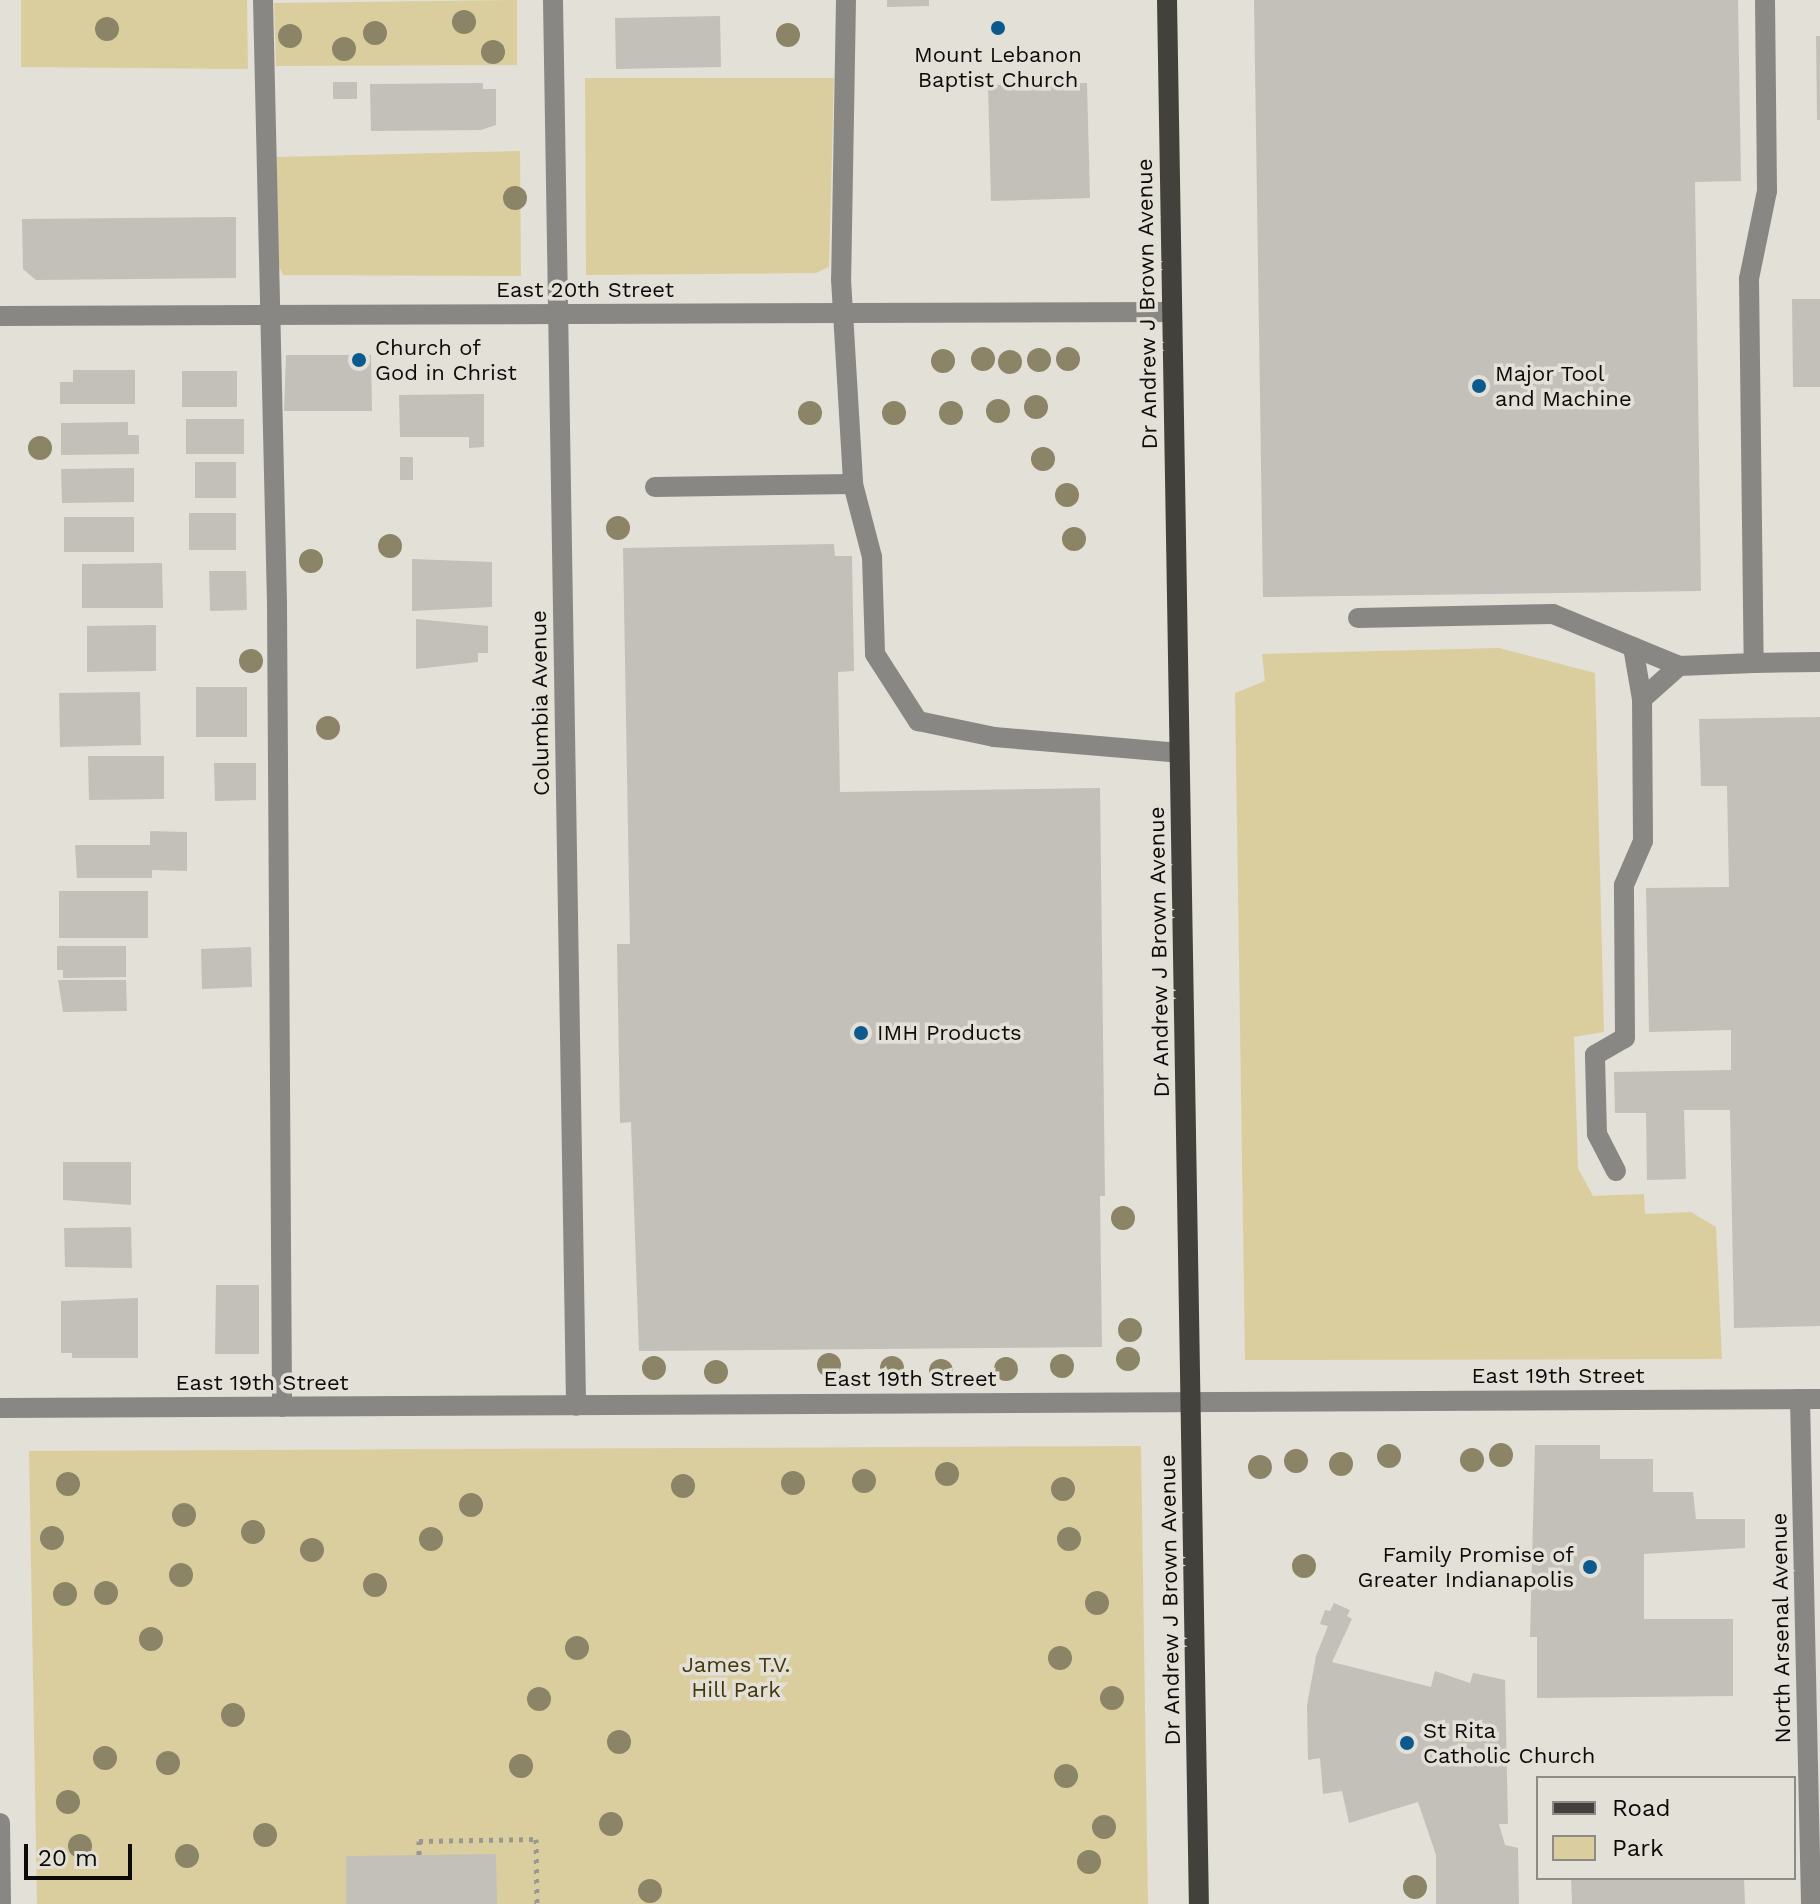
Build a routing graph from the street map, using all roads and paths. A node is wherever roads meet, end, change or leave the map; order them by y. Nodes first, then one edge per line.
1 (263, 0) edge
2 (553, 0) edge
3 (846, 0) edge
4 (1167, 0) edge
5 (1765, 0) edge
6 (1170, 312) junction
7 (556, 314) junction
8 (267, 315) junction
9 (846, 315) junction
10 (0, 316) edge
11 (853, 484) junction
12 (655, 487) dead end
13 (1358, 618) dead end
14 (1633, 647) junction
15 (1820, 662) edge
16 (1754, 663) junction
17 (1679, 666) junction
18 (1642, 699) junction
19 (1179, 753) junction
20 (1616, 1171) dead end
21 (1810, 1399) edge
22 (1191, 1401) junction
23 (576, 1406) junction
24 (282, 1407) junction
25 (0, 1408) edge
26 (0, 1823) edge
27 (419, 1855) dead end
28 (1, 1904) edge
29 (537, 1904) edge
30 (1199, 1904) edge
31 (1811, 1904) edge

1 - 8 street
2 - 7 street, Columbia Avenue
3 - 9 street
4 - 6 main road, Dr Andrew J Brown Avenue
5 - 16 street
6 - 9 street, East 20th Street
6 - 19 main road, Dr Andrew J Brown Avenue
7 - 8 street, East 20th Street
7 - 9 street, East 20th Street
7 - 23 street, Columbia Avenue
8 - 10 street, East 20th Street
8 - 24 street
9 - 11 street
11 - 12 street
11 - 19 street
13 - 14 street
14 - 17 street
14 - 18 street
15 - 16 street
16 - 17 street
17 - 18 street
18 - 20 street
19 - 22 main road, Dr Andrew J Brown Avenue
21 - 22 street, East 19th Street
21 - 31 street, North Arsenal Avenue
22 - 23 street, East 19th Street
22 - 30 main road, Dr Andrew J Brown Avenue
23 - 24 street, East 19th Street
24 - 25 street, East 19th Street
26 - 28 street
27 - 29 path

